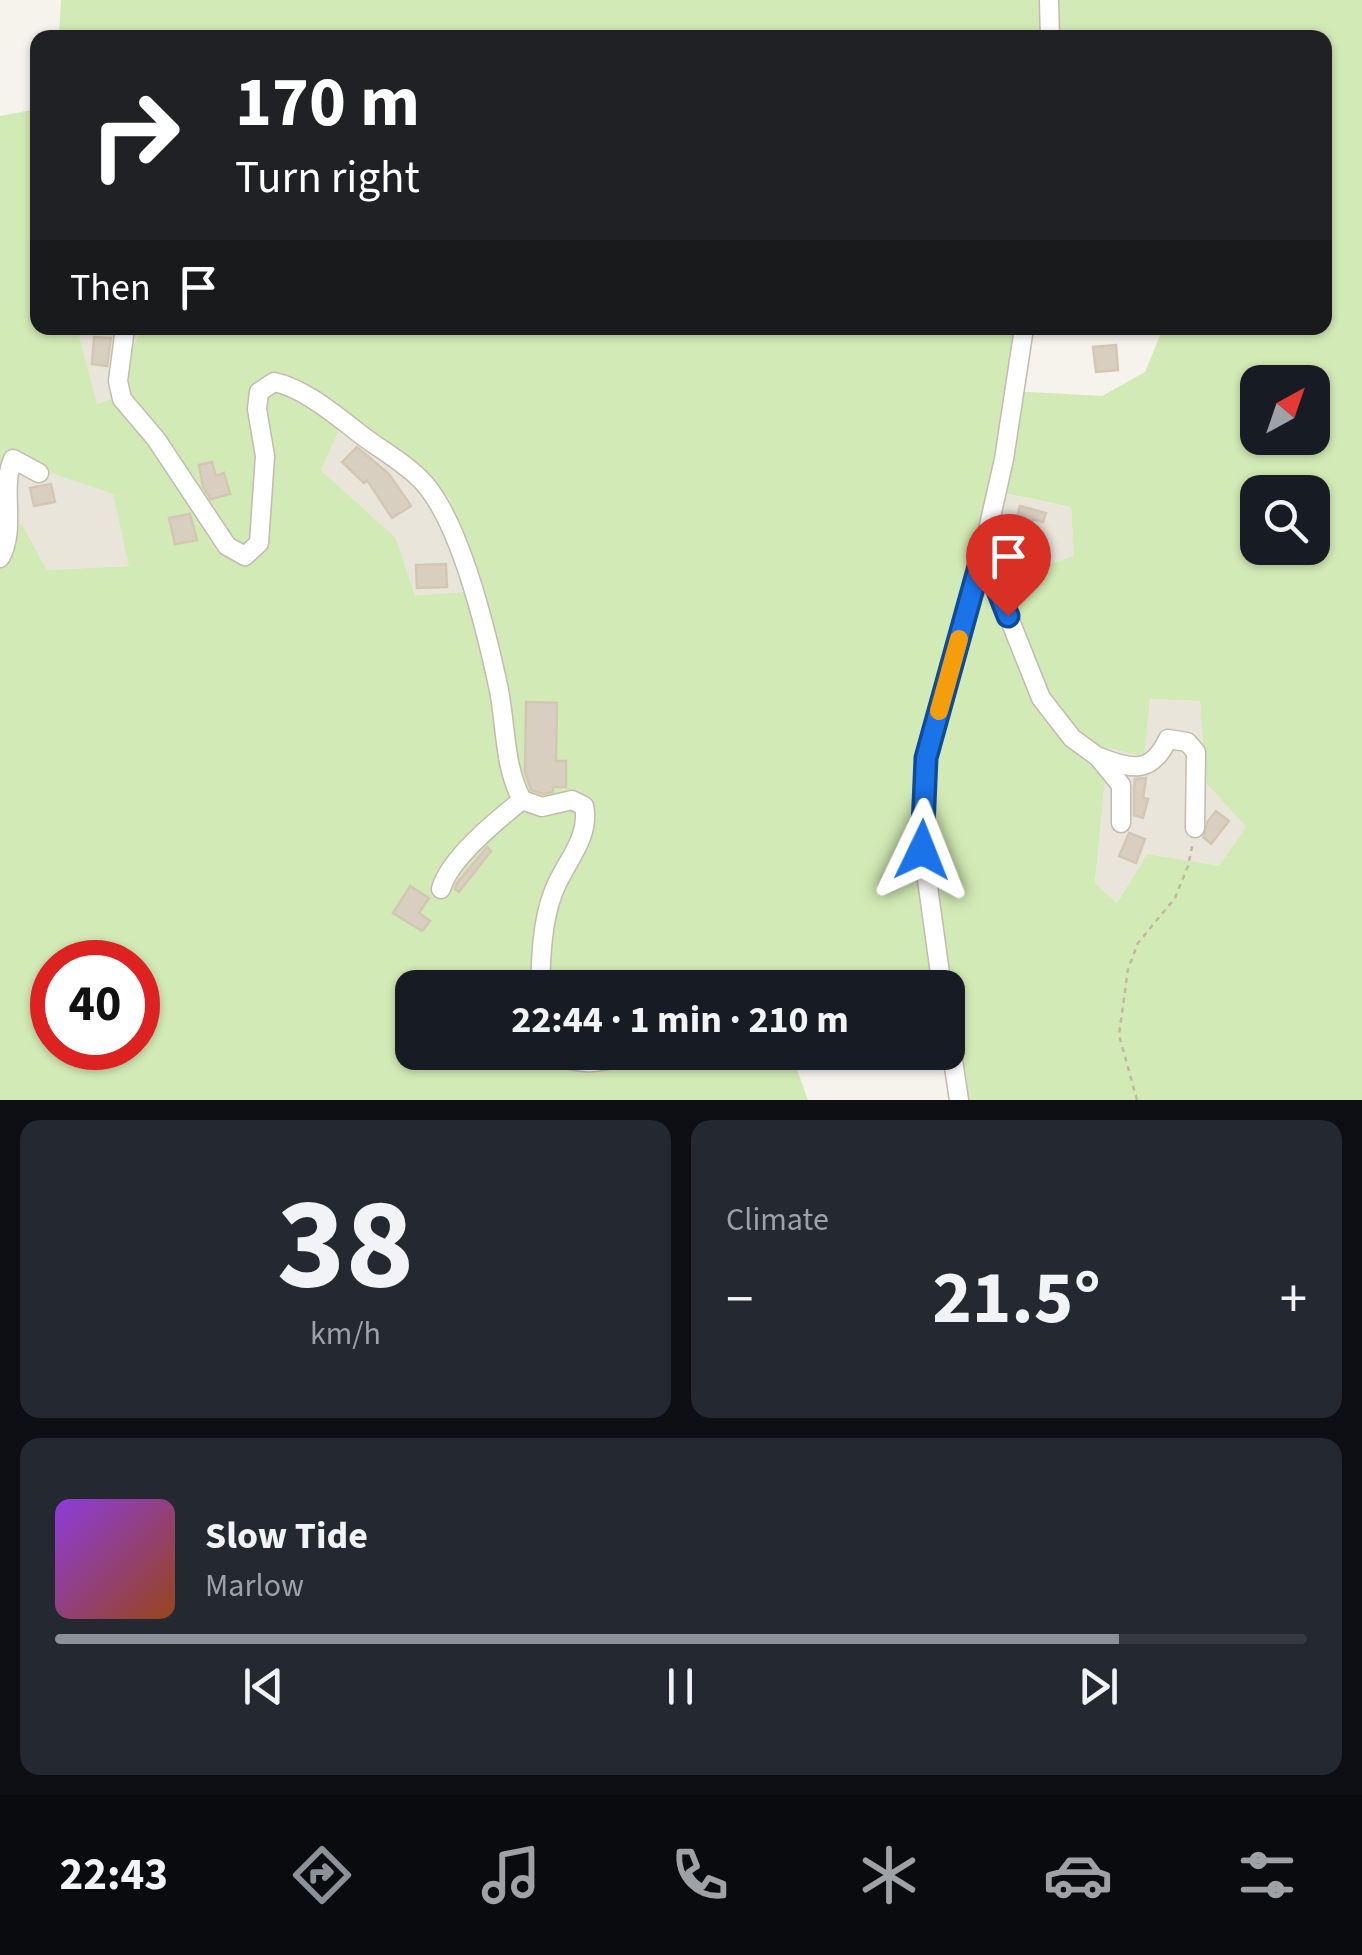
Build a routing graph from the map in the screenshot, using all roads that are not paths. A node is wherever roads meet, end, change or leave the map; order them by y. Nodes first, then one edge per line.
1 (1049, 0) edge
2 (1050, 30) edge
3 (124, 335) edge
4 (1023, 335) edge
5 (39, 474) dead end
6 (983, 552) junction
7 (0, 558) edge
8 (1098, 757) junction
9 (522, 800) junction
10 (1121, 822) dead end
11 (1195, 828) road end
12 (441, 890) dead end
13 (540, 970) edge
14 (939, 970) edge
15 (955, 1070) edge
16 (960, 1100) edge

1 - 2 street
3 - 9 street
4 - 6 street
5 - 7 street
6 - 8 street
6 - 14 street
8 - 10 street
8 - 11 street
9 - 12 street
9 - 13 street
15 - 16 street

